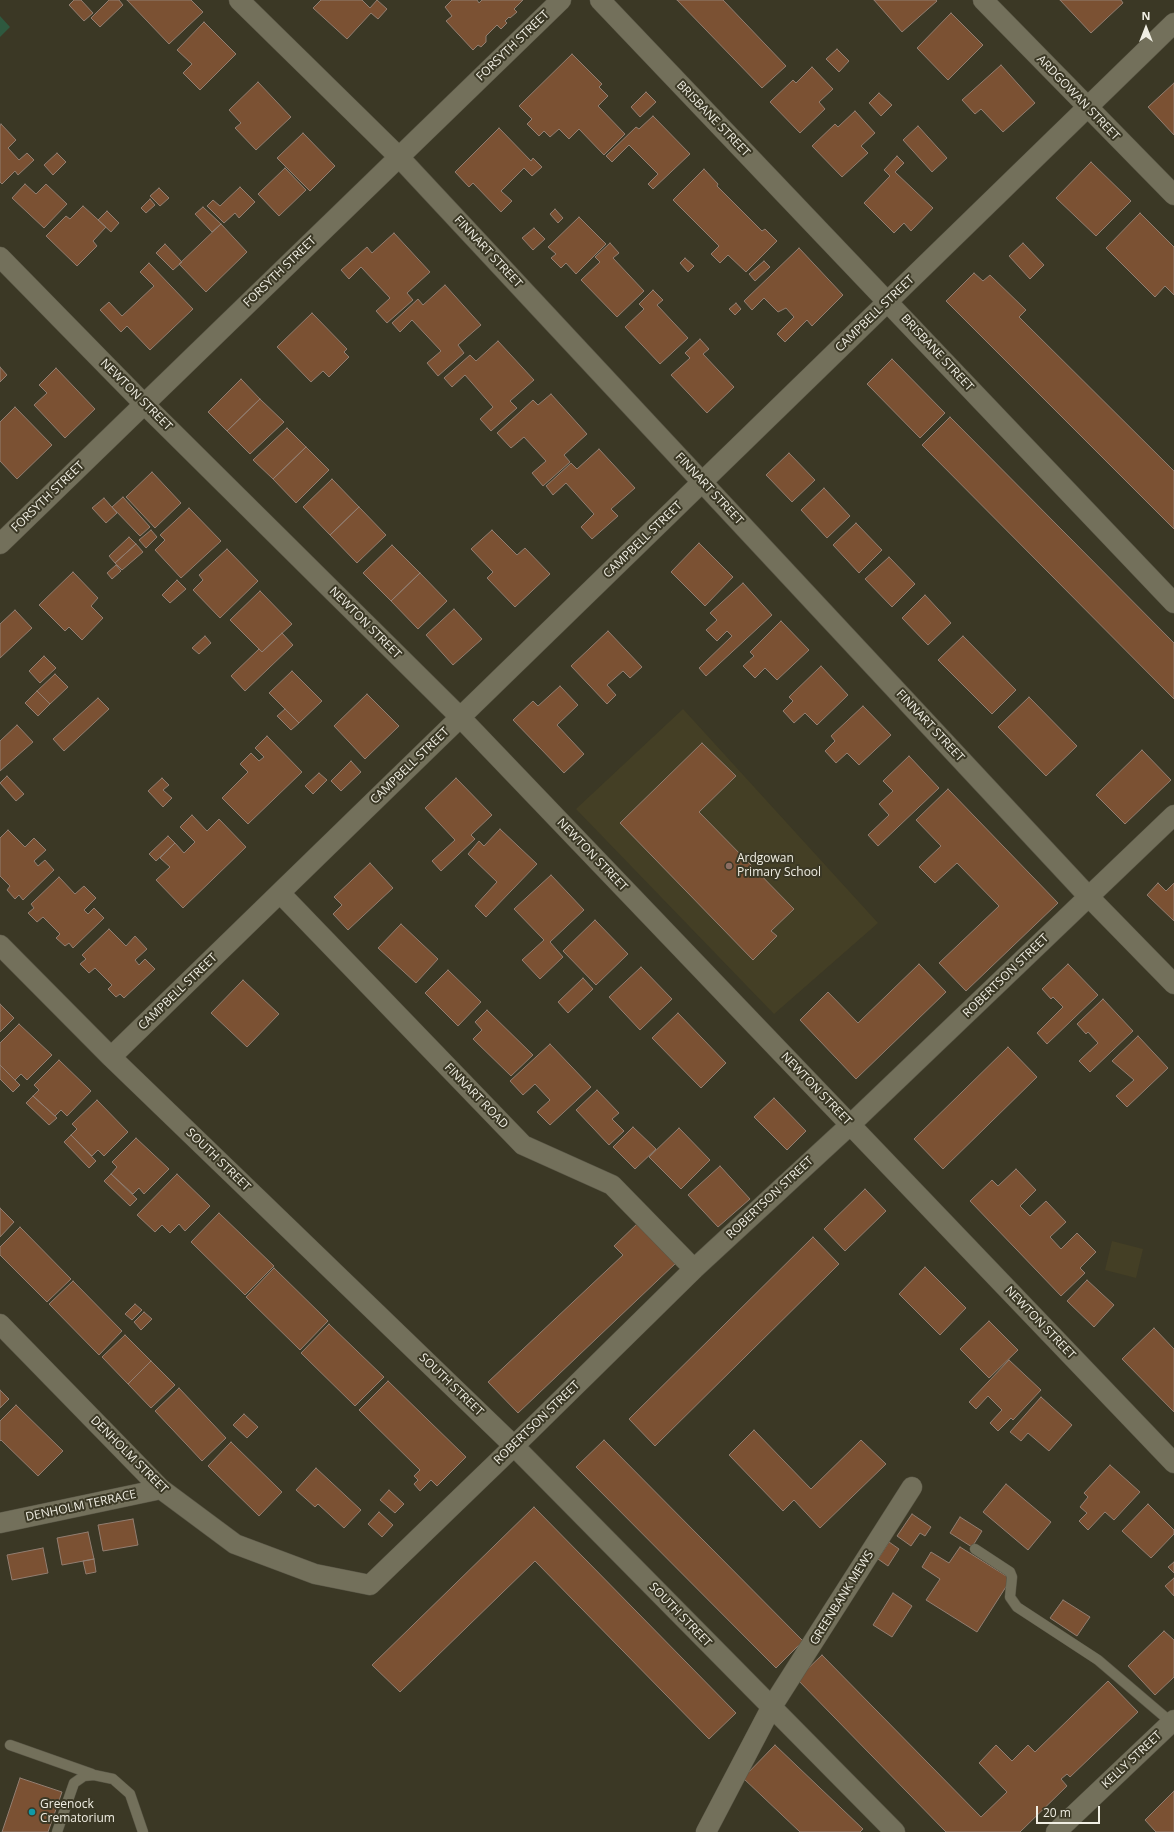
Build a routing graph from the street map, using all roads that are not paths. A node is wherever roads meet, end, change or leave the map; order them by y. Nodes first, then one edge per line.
1 (239, 0) edge
2 (561, 0) edge
3 (600, 0) edge
4 (983, 0) edge
5 (1174, 23) edge
6 (1088, 107) junction
7 (399, 157) junction
8 (1174, 195) edge
9 (0, 257) edge
10 (888, 301) junction
11 (144, 404) junction
12 (702, 482) junction
13 (0, 544) edge
14 (1174, 602) edge
15 (460, 717) junction
16 (1174, 815) edge
17 (280, 893) junction
18 (1089, 897) junction
19 (0, 945) edge
20 (1174, 984) edge
21 (111, 1057) junction
22 (850, 1125) junction
23 (694, 1268) junction
24 (0, 1324) edge
25 (514, 1446) junction
26 (1174, 1462) edge
27 (912, 1487) dead end
28 (161, 1489) junction
29 (0, 1523) edge
30 (974, 1549) dead end
31 (370, 1584) joint
32 (771, 1708) junction
33 (1173, 1722) edge
34 (10, 1745) dead end
35 (94, 1775) junction
36 (57, 1832) edge
37 (143, 1832) edge
38 (706, 1832) edge
39 (895, 1832) edge
40 (1056, 1832) edge

1 - 7 street, FINNART STREET
2 - 7 street, FORSYTH STREET
3 - 10 street, BRISBANE STREET
4 - 6 street, ARDGOWAN STREET
5 - 6 street, CAMPBELL STREET
6 - 8 street, ARDGOWAN STREET
6 - 10 street, CAMPBELL STREET
7 - 11 street, FORSYTH STREET
7 - 12 street, FINNART STREET
9 - 11 street, NEWTON STREET
10 - 12 street, CAMPBELL STREET
10 - 14 street, BRISBANE STREET
11 - 13 street, FORSYTH STREET
11 - 15 street, NEWTON STREET
12 - 15 street, CAMPBELL STREET
12 - 18 street, FINNART STREET
15 - 17 street, CAMPBELL STREET
15 - 22 street, NEWTON STREET
16 - 18 street, ROBERTSON STREET
17 - 21 street, CAMPBELL STREET
17 - 23 street, FINNART ROAD
18 - 20 street, FINNART STREET
18 - 22 street, ROBERTSON STREET
19 - 21 street, SOUTH STREET
21 - 25 street, SOUTH STREET
22 - 23 street, ROBERTSON STREET
22 - 26 street, NEWTON STREET
23 - 25 street, ROBERTSON STREET
24 - 28 street, DENHOLM STREET
25 - 31 street, ROBERTSON STREET
25 - 32 street, SOUTH STREET
27 - 32 street, GREENBANK MEWS
28 - 29 street, DENHOLM TERRACE
28 - 31 street, DENHOLM STREET
30 - 33 lane
32 - 38 street, GREENBANK MEWS
32 - 39 street, SOUTH STREET
33 - 40 street, KELLY STREET
34 - 35 lane
35 - 36 lane
35 - 37 lane

